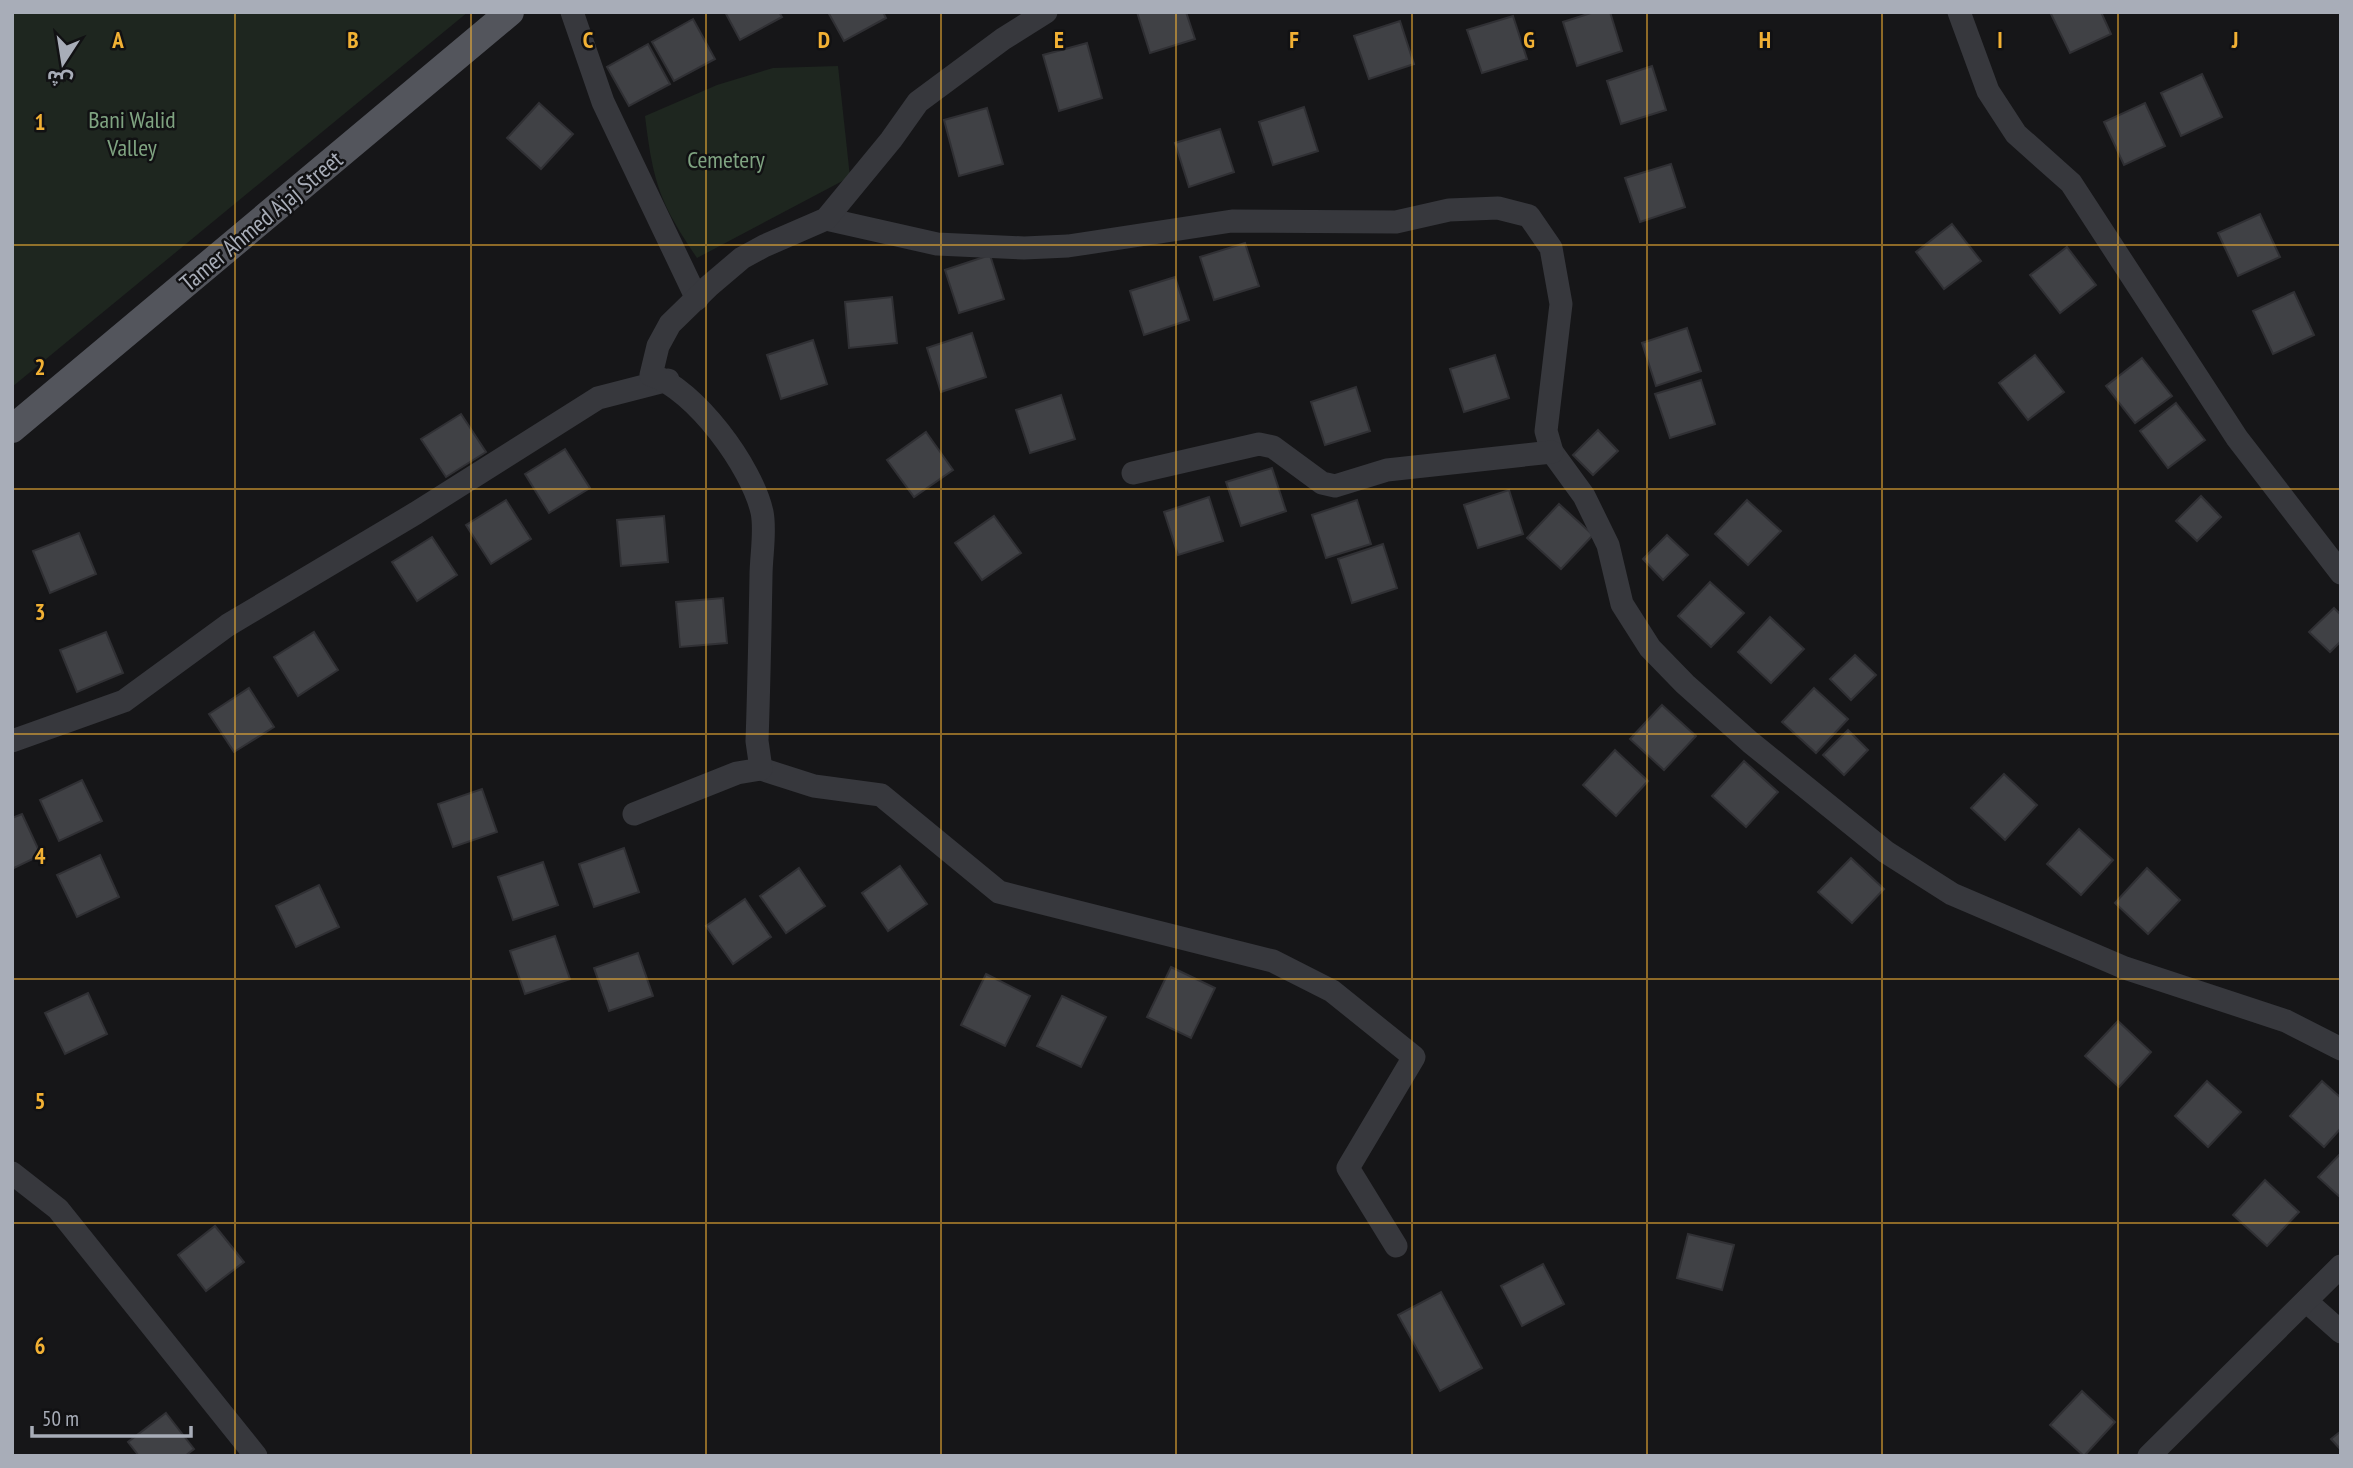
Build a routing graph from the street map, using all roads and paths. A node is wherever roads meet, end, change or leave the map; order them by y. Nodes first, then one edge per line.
1 (510, 12) edge
2 (572, 12) edge
3 (1046, 12) edge
4 (1959, 12) edge
5 (826, 219) junction
6 (697, 299) junction
7 (668, 380) junction
8 (12, 429) edge
9 (1552, 452) junction
10 (1133, 473) dead end
11 (2341, 573) edge
12 (12, 741) edge
13 (761, 769) junction
14 (634, 814) dead end
15 (2341, 1049) edge
16 (12, 1172) edge
17 (1396, 1246) dead end
18 (2341, 1266) edge
19 (2306, 1301) junction
20 (2341, 1332) edge
21 (256, 1456) edge
22 (2149, 1456) edge

1 - 8 main road, Tamer Ahmed Ajaj Street
2 - 6 street
3 - 5 street
4 - 11 street
5 - 6 street
5 - 9 street
6 - 7 street
7 - 12 street
7 - 13 street
9 - 10 street
9 - 15 street
13 - 14 street
13 - 17 street
16 - 21 street
18 - 19 street
19 - 20 street
19 - 22 street

